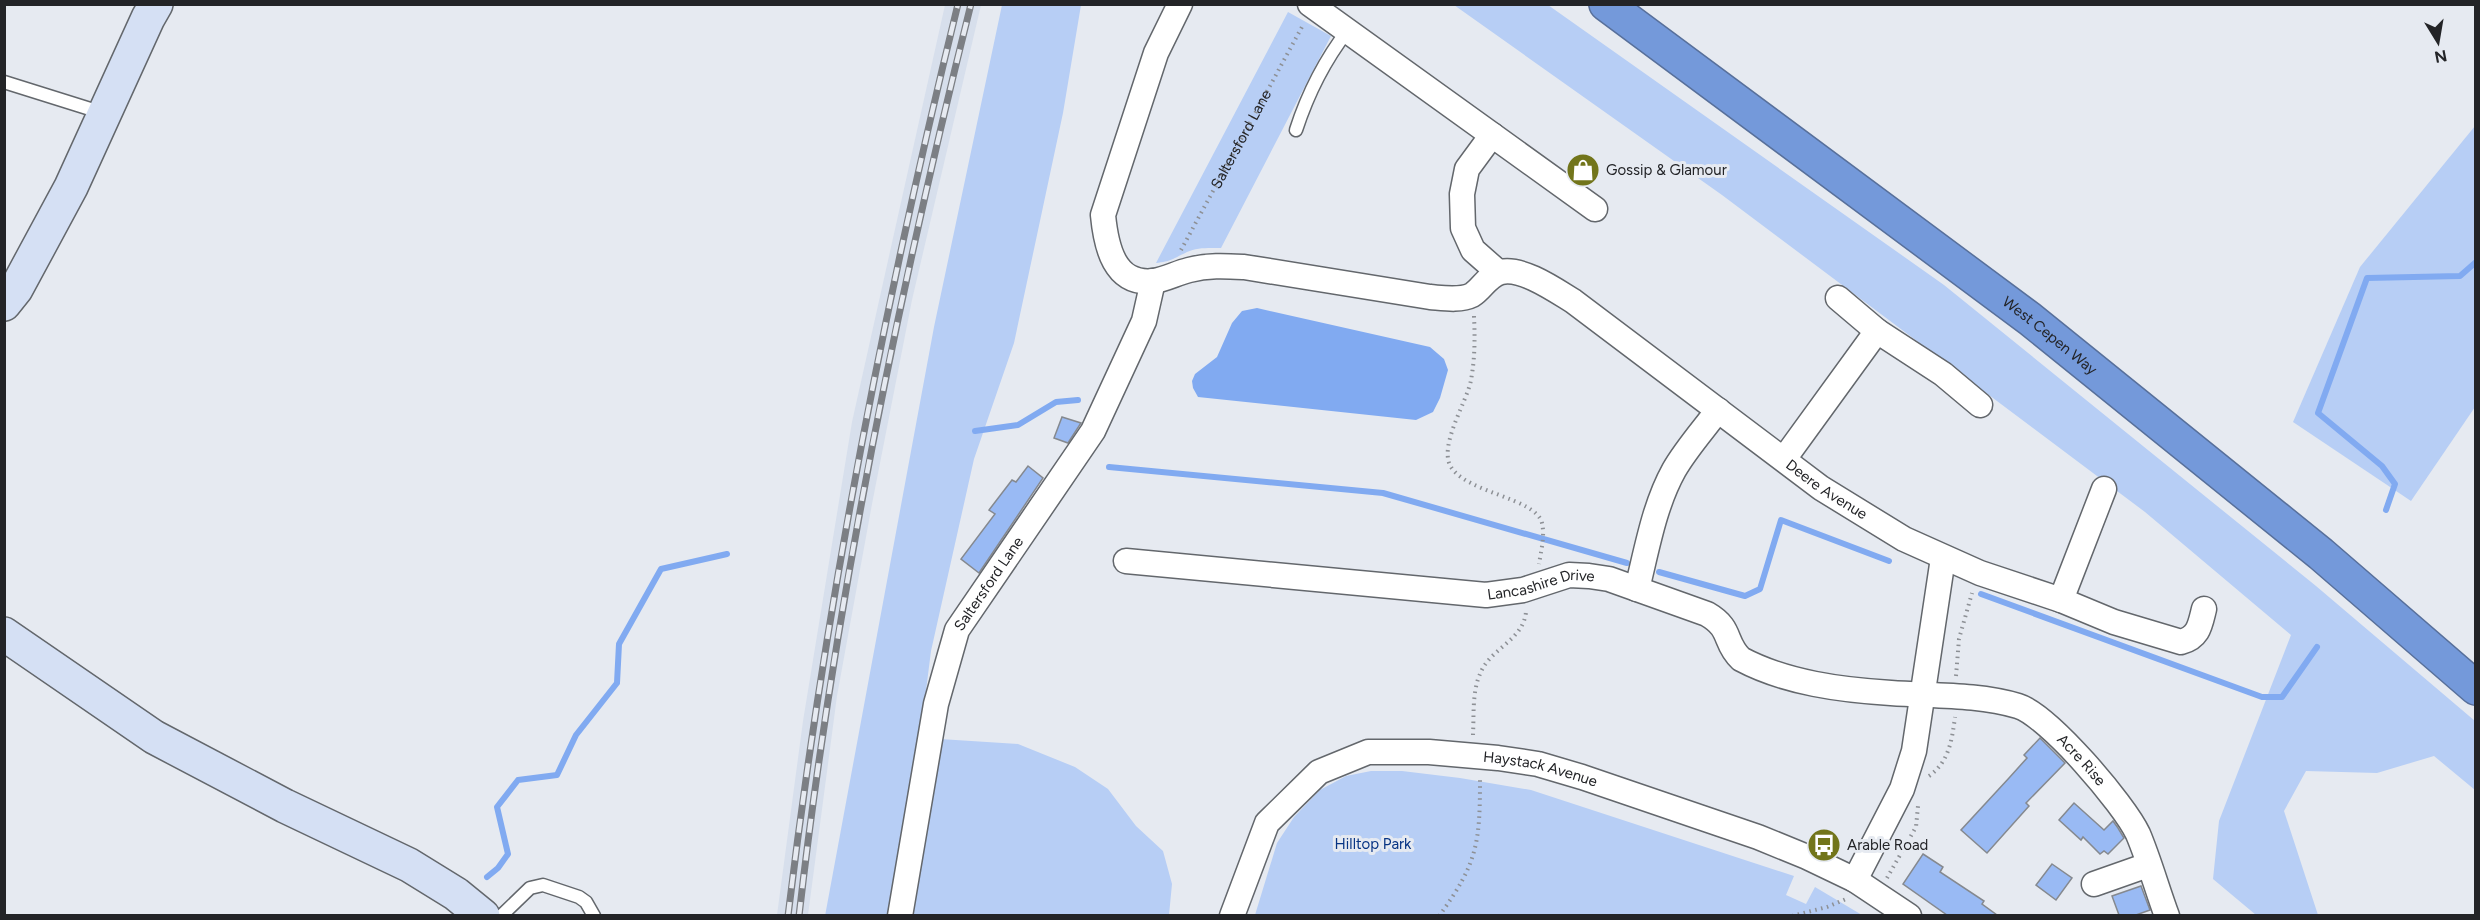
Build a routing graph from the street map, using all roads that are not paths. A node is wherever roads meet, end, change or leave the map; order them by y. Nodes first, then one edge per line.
1 (156, 4) edge
2 (1180, 4) edge
3 (1605, 4) edge
4 (1312, 5) edge
5 (1348, 30) junction
6 (4, 82) edge
7 (105, 113) junction
8 (1296, 130) dead end
9 (1492, 135) junction
10 (1595, 209) dead end
11 (1498, 272) junction
12 (1162, 279) junction
13 (1838, 298) dead end
14 (4, 304) edge
15 (1877, 331) junction
16 (1980, 405) dead end
17 (1718, 410) junction
18 (1784, 459) junction
19 (2103, 489) dead end
20 (1943, 558) junction
21 (1126, 561) dead end
22 (1637, 589) junction
23 (2061, 600) junction
24 (2204, 609) dead end
25 (4, 634) edge
26 (2475, 688) edge
27 (1922, 696) junction
28 (2148, 865) junction
29 (2094, 884) dead end
30 (1851, 889) junction
31 (483, 915) edge
32 (501, 915) edge
33 (594, 915) edge
34 (900, 915) edge
35 (1232, 915) edge
36 (1909, 915) edge
37 (2167, 915) edge

1 - 7 main road
2 - 12 street
3 - 26 highway, West Cepen Way
4 - 5 street
5 - 8 lane
5 - 9 street
6 - 7 lane
7 - 14 main road
9 - 10 street
9 - 11 street
11 - 12 street
11 - 17 street, Deere Avenue
12 - 34 street, Saltersford Lane
13 - 15 street
15 - 16 street
15 - 18 street
17 - 18 street, Deere Avenue
17 - 22 street
18 - 20 street, Deere Avenue
19 - 23 street
20 - 23 street, Deere Avenue
20 - 27 street
21 - 22 street, Lancashire Drive
22 - 27 street, Lancashire Drive
23 - 24 street, Deere Avenue
25 - 31 main road
27 - 28 street, Acre Rise
27 - 30 street
28 - 29 street
28 - 37 street, Acre Rise
30 - 35 street, Haystack Avenue
30 - 36 street, Haystack Avenue
32 - 33 lane

